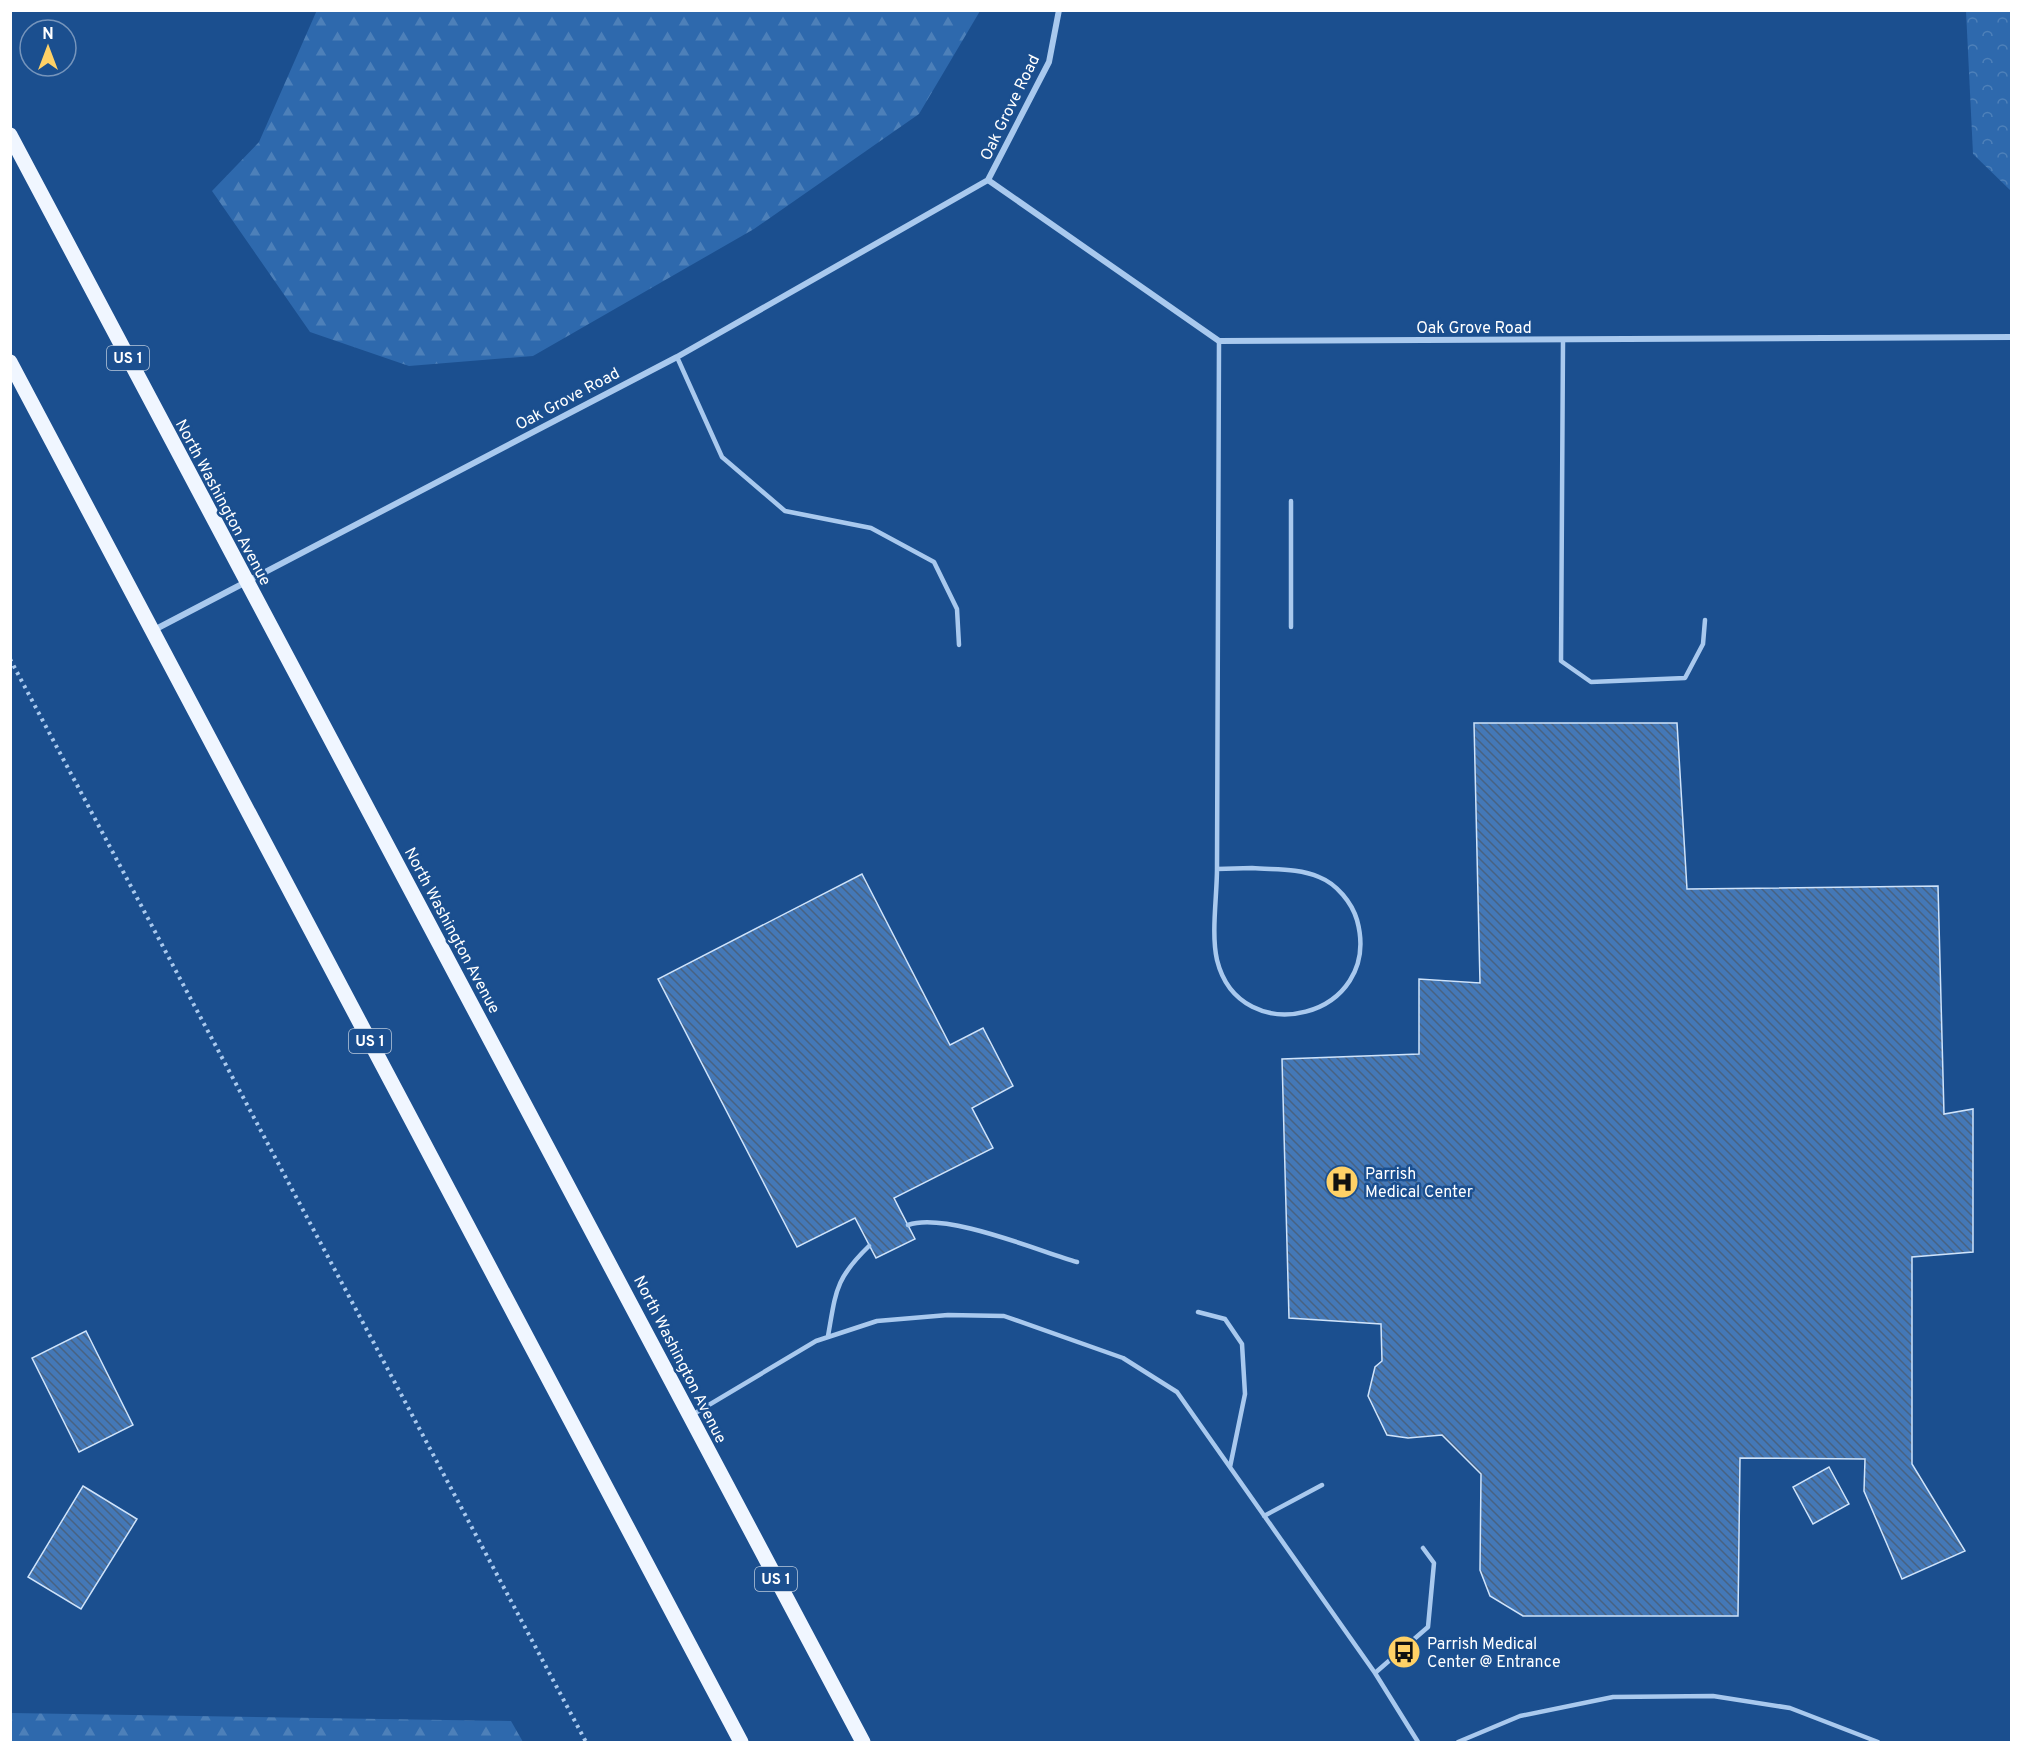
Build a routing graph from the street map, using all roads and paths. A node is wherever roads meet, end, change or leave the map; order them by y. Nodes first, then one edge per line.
1 (1059, 10) edge
2 (10, 135) edge
3 (988, 180) junction
4 (2010, 339) edge
5 (1563, 340) junction
6 (1219, 341) junction
7 (677, 357) junction
8 (10, 362) edge
9 (1291, 501) dead end
10 (245, 581) junction
11 (1704, 620) dead end
12 (1291, 627) dead end
13 (153, 631) junction
14 (959, 645) dead end
15 (10, 659) edge
16 (1217, 869) junction
17 (908, 1225) dead end
18 (869, 1246) dead end
19 (1077, 1262) dead end
20 (1198, 1312) dead end
21 (828, 1336) junction
22 (690, 1416) junction
23 (1230, 1467) junction
24 (1322, 1485) dead end
25 (1264, 1516) junction
26 (1423, 1548) dead end
27 (1375, 1673) junction
28 (586, 1743) edge
29 (741, 1743) edge
30 (863, 1743) edge
31 (1418, 1743) edge
32 (1458, 1743) edge
33 (1878, 1743) edge

1 - 3 street, Oak Grove Road
2 - 10 main road, North Washington Avenue / US 1
3 - 6 street, Oak Grove Road
3 - 7 street, Oak Grove Road
4 - 5 street, Oak Grove Road
5 - 6 street, Oak Grove Road
5 - 11 lane
6 - 16 lane
7 - 10 street, Oak Grove Road
7 - 14 lane
8 - 13 main road, US 1
9 - 12 lane
10 - 13 street, Oak Grove Road
10 - 22 main road, North Washington Avenue / US 1
13 - 29 main road, US 1
15 - 28 path
16 - 16 lane
17 - 19 lane
18 - 21 lane
20 - 23 lane
21 - 22 lane
21 - 23 lane
22 - 30 main road, North Washington Avenue / US 1
23 - 25 lane
24 - 25 lane
25 - 27 lane
26 - 27 lane
27 - 31 lane
32 - 33 lane

